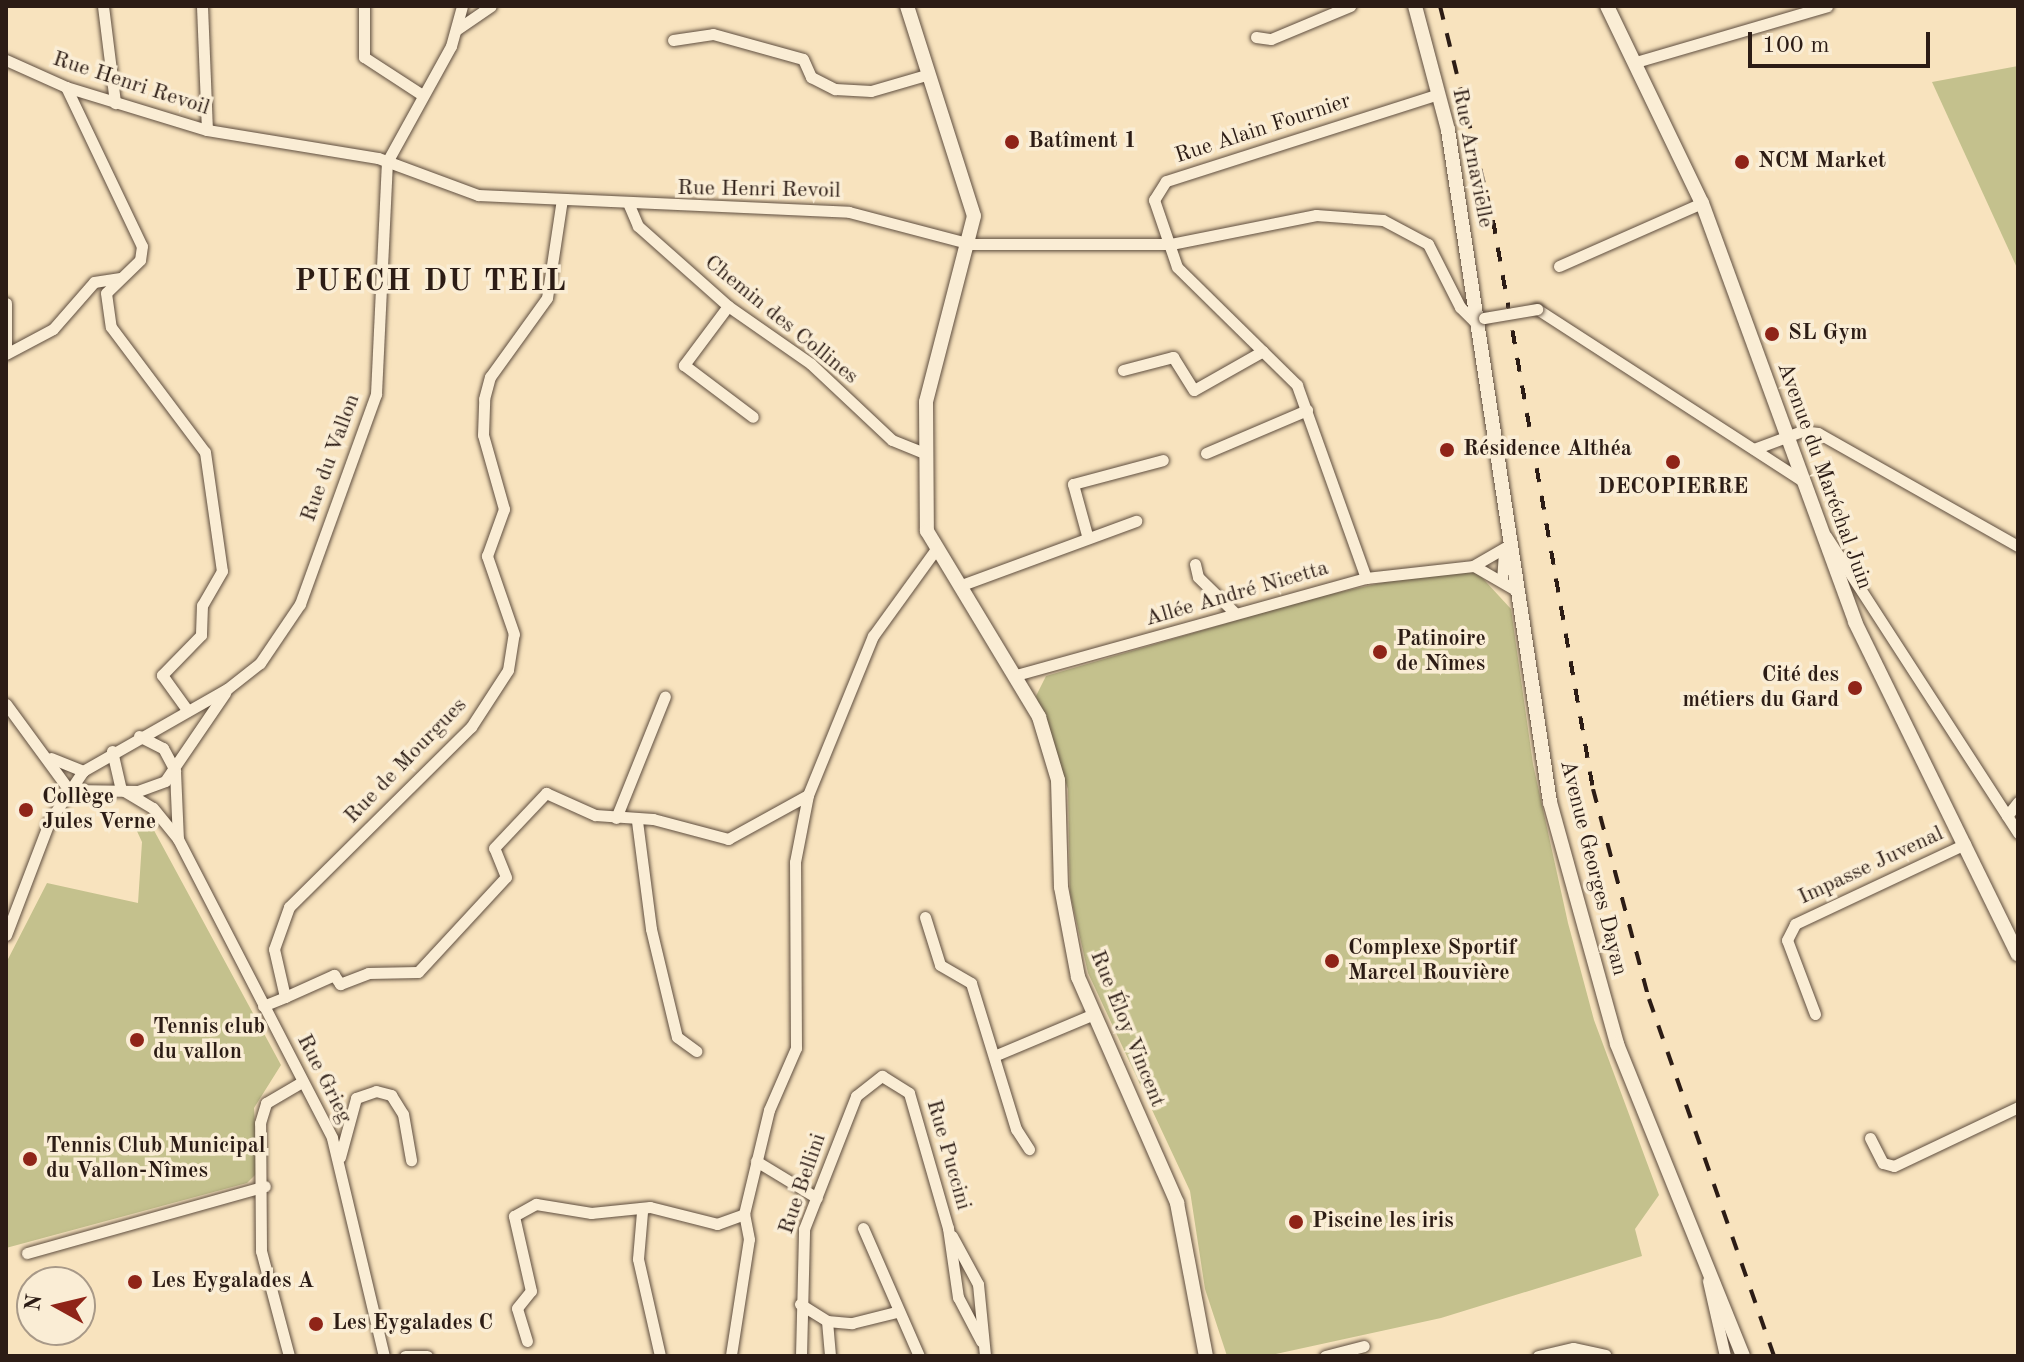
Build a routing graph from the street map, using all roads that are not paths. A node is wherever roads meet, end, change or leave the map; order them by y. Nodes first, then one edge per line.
1 (103, 6) edge
2 (202, 6) edge
3 (364, 6) edge
4 (462, 6) edge
5 (491, 6) edge
6 (907, 6) edge
7 (1350, 6) edge
8 (1415, 6) edge
9 (1607, 6) edge
10 (1827, 6) edge
11 (456, 30) junction
12 (1256, 37) dead end
13 (673, 40) dead end
14 (6, 60) edge
15 (1636, 62) junction
16 (929, 74) junction
17 (66, 87) junction
18 (421, 94) junction
19 (1438, 94) junction
20 (115, 103) junction
21 (207, 130) junction
22 (387, 162) junction
23 (562, 199) junction
24 (1702, 203) junction
25 (629, 205) junction
26 (971, 244) junction
27 (1167, 244) junction
28 (1559, 266) dead end
29 (119, 278) junction
30 (6, 303) edge
31 (728, 306) junction
32 (1479, 320) junction
33 (1263, 351) junction
34 (6, 354) edge
35 (1123, 370) dead end
36 (1307, 410) junction
37 (753, 417) dead end
38 (1787, 440) junction
39 (1758, 448) junction
40 (921, 452) junction
41 (1206, 453) dead end
42 (1163, 460) dead end
43 (1800, 479) junction
44 (1136, 521) dead end
45 (1817, 525) junction
46 (2018, 534) edge
47 (1087, 535) junction
48 (2003, 538) junction
49 (2018, 546) edge
50 (1508, 547) junction
51 (936, 549) junction
52 (1195, 564) dead end
53 (1473, 566) junction
54 (1366, 578) junction
55 (1502, 581) junction
56 (959, 586) junction
57 (1519, 592) junction
58 (1234, 612) junction
59 (1016, 675) junction
60 (227, 689) junction
61 (665, 696) dead end
62 (6, 704) edge
63 (188, 711) junction
64 (139, 736) junction
65 (112, 751) junction
66 (51, 758) junction
67 (83, 771) junction
68 (175, 771) junction
69 (121, 789) junction
70 (69, 790) junction
71 (808, 795) junction
72 (2018, 802) edge
73 (2007, 816) junction
74 (616, 818) junction
75 (637, 821) junction
76 (2018, 833) edge
77 (178, 839) junction
78 (1965, 844) junction
79 (925, 917) dead end
80 (6, 935) edge
81 (2018, 954) edge
82 (285, 997) junction
83 (263, 1006) junction
84 (1094, 1014) junction
85 (1815, 1014) dead end
86 (696, 1051) dead end
87 (994, 1056) junction
88 (302, 1082) junction
89 (909, 1093) joint
90 (2018, 1107) edge
91 (1870, 1138) dead end
92 (1029, 1149) dead end
93 (340, 1157) junction
94 (411, 1160) dead end
95 (756, 1161) junction
96 (265, 1186) junction
97 (817, 1198) junction
98 (642, 1212) junction
99 (744, 1214) junction
100 (863, 1228) dead end
101 (948, 1228) junction
102 (27, 1253) dead end
103 (1707, 1277) junction
104 (800, 1304) junction
105 (896, 1312) junction
106 (827, 1321) junction
107 (527, 1341) dead end
108 (981, 1341) junction
109 (1364, 1346) dead end
110 (731, 1355) edge
111 (1605, 1355) edge
112 (289, 1356) edge
113 (384, 1356) edge
114 (405, 1356) edge
115 (427, 1356) edge
116 (660, 1356) edge
117 (801, 1356) edge
118 (830, 1356) edge
119 (919, 1356) edge
120 (985, 1356) edge
121 (1206, 1356) edge
122 (1325, 1356) edge
123 (1538, 1356) edge
124 (1725, 1356) edge
125 (1743, 1356) edge

1 - 20 street
2 - 21 street
3 - 18 street
4 - 11 street
5 - 11 street
6 - 16 street
7 - 12 street
8 - 19 street, Rue Arnavielle
9 - 15 street, Avenue du Maréchal Juin
10 - 15 street
11 - 18 street
13 - 16 street
14 - 17 street, Rue Henri Revoil
15 - 24 street, Avenue du Maréchal Juin
16 - 26 street
17 - 20 street, Rue Henri Revoil
17 - 29 street
18 - 22 street
19 - 27 street, Rue Alain Fournier
19 - 32 street, Rue Arnavielle
20 - 21 street, Rue Henri Revoil
21 - 22 street, Rue Henri Revoil
22 - 23 street, Rue Henri Revoil
22 - 60 street, Rue du Vallon
23 - 25 street, Rue Henri Revoil
23 - 82 street, Rue de Mourgues
24 - 28 street
24 - 38 street, Avenue du Maréchal Juin
25 - 26 street, Rue Henri Revoil
25 - 31 street, Chemin des Collines
26 - 27 street, Rue Henri Revoil
26 - 40 street, Rue Éloy Vincent
27 - 32 street, Rue Henri Revoil
27 - 33 street, Rue Alain Fournier
29 - 34 street
29 - 63 street
30 - 34 street
31 - 37 street
31 - 40 street, Chemin des Collines
32 - 39 street, bridge
32 - 50 street, Avenue Georges Dayan
33 - 35 street
33 - 36 street, Rue Alain Fournier
36 - 41 street
36 - 54 street, Rue Alain Fournier
38 - 39 street
38 - 43 street, Avenue du Maréchal Juin
38 - 48 street
39 - 43 street
40 - 51 street, Rue Éloy Vincent
42 - 47 street
43 - 45 street, Avenue du Maréchal Juin
44 - 47 street
45 - 73 street
45 - 78 street, Avenue du Maréchal Juin
46 - 48 street
47 - 56 street
48 - 49 street
50 - 53 street, Allée André Nicetta
50 - 55 street
50 - 57 street, Avenue Georges Dayan
51 - 56 street, Rue Éloy Vincent
51 - 71 street
52 - 58 street
53 - 54 street, Allée André Nicetta
53 - 55 street
54 - 58 street, Allée André Nicetta
55 - 57 street
56 - 59 street, Rue Éloy Vincent
57 - 103 street, Avenue Georges Dayan
58 - 59 street, Allée André Nicetta
59 - 84 street, Rue Éloy Vincent
60 - 63 street, Rue du Vallon
60 - 68 street, Rue du Vallon
61 - 74 street
62 - 66 street
63 - 64 street, Rue du Vallon
64 - 65 street, Rue du Vallon
64 - 68 street
65 - 67 street, Rue du Vallon
65 - 69 street
66 - 67 street
66 - 70 street
67 - 70 street, Rue du Vallon
68 - 69 street
68 - 77 street, Rue Grieg
69 - 70 street
69 - 77 street, Rue Grieg
70 - 80 street, Rue du Vallon
71 - 75 street
71 - 95 street
72 - 73 street
73 - 76 street
74 - 75 street
74 - 82 street
75 - 86 street
77 - 83 street, Rue Grieg
78 - 81 street, Avenue du Maréchal Juin
78 - 85 street, Impasse Juvenal
79 - 87 street
82 - 83 street
83 - 88 street, Rue Grieg
84 - 87 street
84 - 121 street, Rue Éloy Vincent
87 - 92 street
88 - 93 street, Rue Grieg
88 - 96 street
89 - 97 street, Rue Bellini
89 - 101 street, Rue Puccini
90 - 91 street
93 - 94 street
93 - 113 street, Rue Grieg
95 - 97 street
95 - 99 street
96 - 102 street
96 - 112 street
97 - 104 street, Rue Bellini
98 - 99 street
98 - 107 street
98 - 116 street
99 - 110 street
100 - 105 street
101 - 108 street, Rue Puccini
101 - 108 street, Rue Puccini
103 - 124 street
103 - 125 street, Avenue Georges Dayan
104 - 106 street
104 - 117 street, Rue Bellini
105 - 106 street
105 - 119 street
106 - 118 street
108 - 120 street, Rue Puccini
109 - 122 street
111 - 123 street
114 - 115 street

